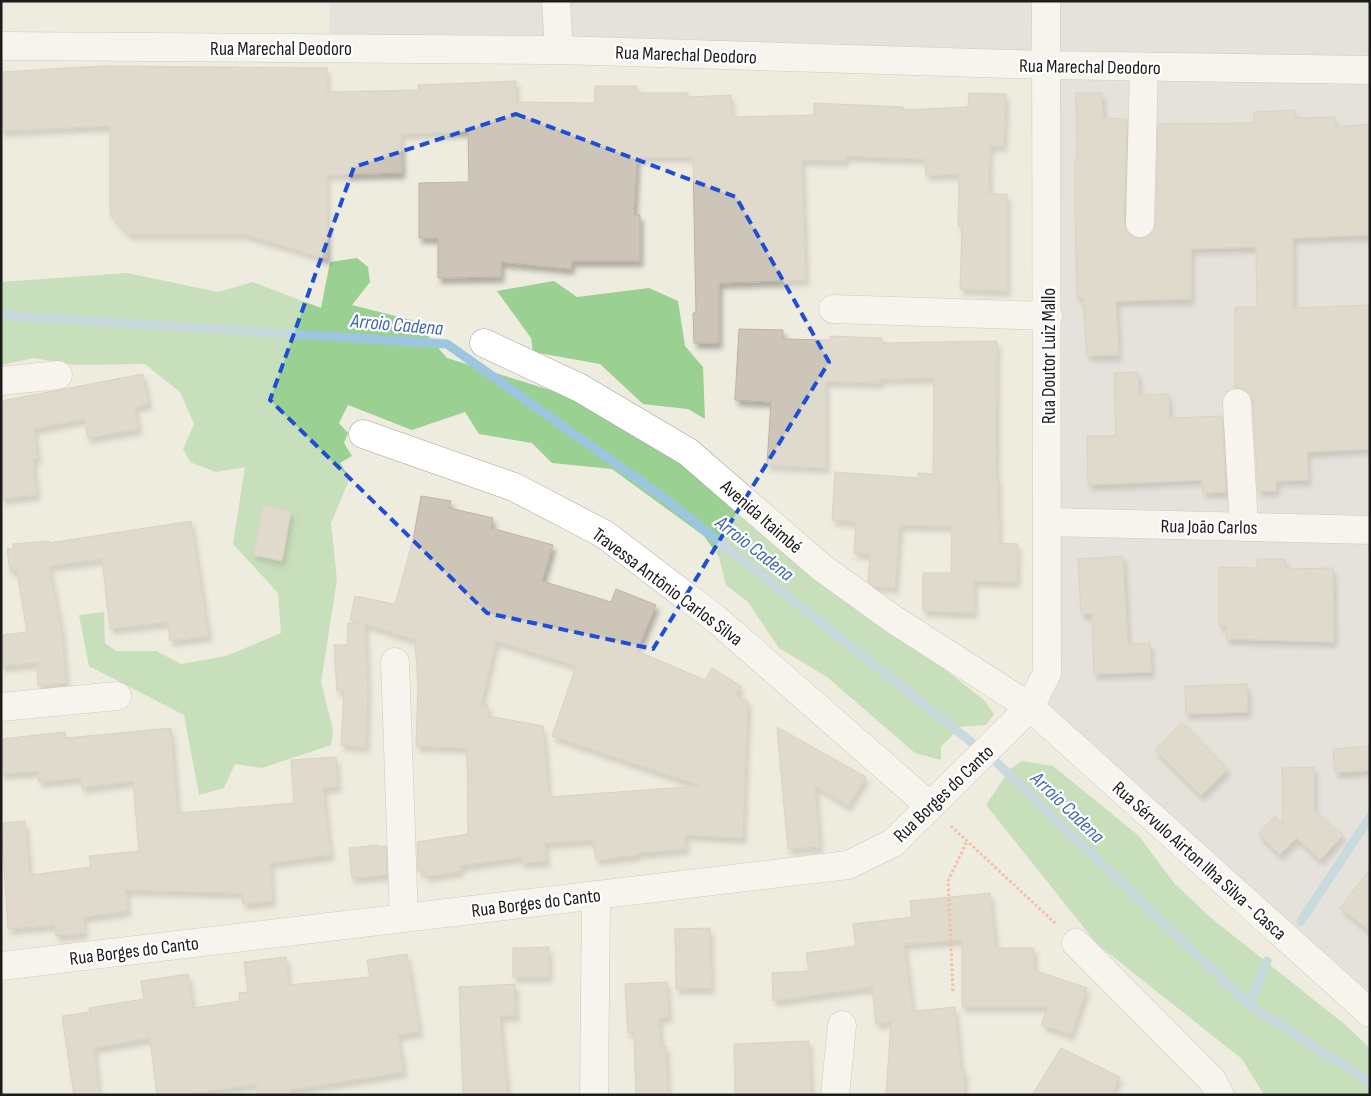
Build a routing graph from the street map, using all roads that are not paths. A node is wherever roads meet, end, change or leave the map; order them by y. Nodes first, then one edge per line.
1 (556, 1) edge
2 (1046, 1) edge
3 (1, 46) edge
4 (559, 50) junction
5 (1046, 65) junction
6 (1144, 67) junction
7 (1370, 70) edge
8 (1140, 223) dead end
9 (833, 309) dead end
10 (1048, 316) junction
11 (484, 343) dead end
12 (58, 375) dead end
13 (1, 381) edge
14 (1237, 403) dead end
15 (363, 434) dead end
16 (1048, 522) junction
17 (1244, 527) junction
18 (1370, 530) edge
19 (395, 662) dead end
20 (117, 696) dead end
21 (1, 707) edge
22 (1024, 714) junction
23 (930, 806) junction
24 (596, 895) junction
25 (404, 918) junction
26 (1076, 943) road end
27 (1, 966) edge
28 (1370, 1013) edge
29 (842, 1025) dead end
30 (594, 1095) edge
31 (835, 1095) edge
32 (1220, 1095) edge

1 - 4 street
2 - 5 street, Rua Doutor Luiz Mallo
3 - 4 street, Rua Marechal Deodoro
4 - 5 street, Rua Marechal Deodoro
5 - 6 street, Rua Marechal Deodoro
5 - 10 street, Rua Doutor Luiz Mallo
6 - 7 street, Rua Marechal Deodoro
6 - 8 street
9 - 10 street
10 - 16 street, Rua Doutor Luiz Mallo
11 - 22 street, Avenida Itaimbé
12 - 13 street
14 - 17 street
15 - 23 street, Travessa Antônio Carlos Silva
16 - 17 street, Rua João Carlos
16 - 22 street, Rua Doutor Luiz Mallo
17 - 18 street, Rua João Carlos
19 - 25 street
20 - 21 street
22 - 23 street, Rua Borges do Canto
22 - 28 street, Rua Sérvulo Airton Ilha Silva - Casca
23 - 24 street, Rua Borges do Canto
24 - 25 street, Rua Borges do Canto
24 - 30 street
25 - 27 street, Rua Borges do Canto
26 - 32 street
29 - 31 street

